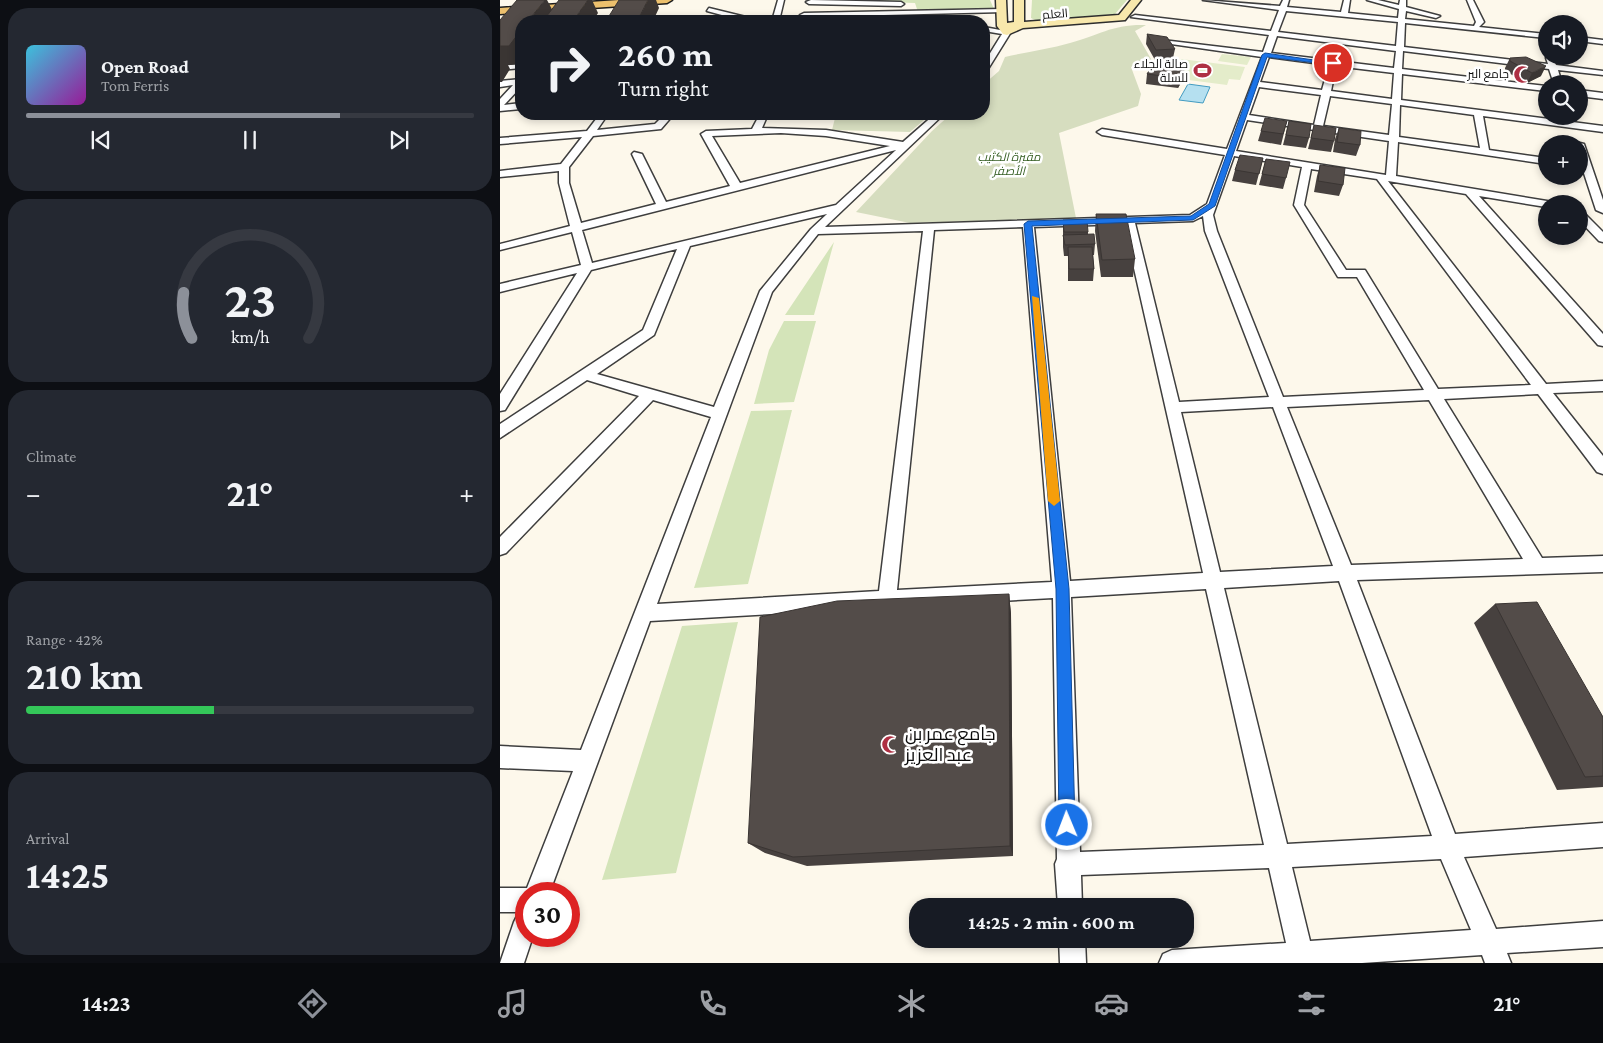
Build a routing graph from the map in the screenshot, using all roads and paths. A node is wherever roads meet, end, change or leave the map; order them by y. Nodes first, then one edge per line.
1 (594, 0) edge
2 (666, 0) edge
3 (781, 0) edge
4 (1001, 0) edge
5 (1019, 0) edge
6 (1136, 0) edge
7 (1147, 0) edge
8 (1206, 0) edge
9 (1347, 0) edge
10 (1370, 0) edge
11 (1470, 0) edge
12 (574, 1) edge
13 (810, 1) edge
14 (1223, 1) edge
15 (1284, 4) edge
16 (1403, 4) edge
17 (500, 6) edge
18 (526, 9) junction
19 (709, 10) dead end
20 (500, 11) edge
21 (1002, 11) junction
22 (912, 14) junction
23 (521, 15) edge
24 (721, 15) edge
25 (777, 15) edge
26 (804, 15) edge
27 (908, 15) edge
28 (1344, 15) junction
29 (1127, 16) junction
30 (1401, 21) junction
31 (1019, 26) junction
32 (1479, 27) junction
33 (990, 29) edge
34 (1005, 29) junction
35 (1272, 34) junction
36 (1538, 37) edge
37 (1588, 40) edge
38 (1154, 41) edge
39 (1603, 42) edge
40 (1400, 48) junction
41 (1265, 55) junction
42 (990, 58) edge
43 (1333, 63) junction
44 (515, 67) edge
45 (1553, 67) junction
46 (500, 68) edge
47 (1398, 71) junction
48 (1603, 73) edge
49 (1555, 75) edge
50 (500, 84) edge
51 (1255, 84) junction
52 (515, 85) edge
53 (1538, 88) edge
54 (515, 90) edge
55 (1325, 93) junction
56 (1588, 94) edge
57 (1603, 96) edge
58 (1396, 102) junction
59 (500, 106) edge
60 (515, 106) edge
61 (1478, 112) junction
62 (1243, 117) junction
63 (1538, 117) edge
64 (599, 120) edge
65 (664, 120) edge
66 (761, 120) edge
67 (933, 120) edge
68 (1588, 125) edge
69 (1318, 127) junction
70 (1603, 129) edge
71 (756, 131) junction
72 (590, 132) junction
73 (1102, 132) dead end
74 (1393, 139) junction
75 (500, 141) edge
76 (906, 145) junction
77 (1485, 152) junction
78 (1231, 153) junction
79 (637, 154) dead end
80 (1538, 160) edge
81 (1307, 165) junction
82 (564, 167) junction
83 (1588, 169) edge
84 (500, 174) edge
85 (1386, 178) junction
86 (737, 188) junction
87 (1469, 191) junction
88 (1538, 202) edge
89 (1212, 205) junction
90 (663, 206) junction
91 (838, 208) junction
92 (1588, 209) edge
93 (1602, 211) edge
94 (1129, 220) junction
95 (1588, 223) edge
96 (1028, 224) junction
97 (929, 227) junction
98 (575, 229) junction
99 (815, 231) junction
100 (1603, 239) edge
101 (686, 243) junction
102 (500, 247) edge
103 (587, 267) junction
104 (500, 288) edge
105 (1603, 342) edge
106 (586, 375) junction
107 (1603, 386) edge
108 (1543, 389) junction
109 (650, 394) junction
110 (1435, 395) junction
111 (1278, 402) junction
112 (500, 406) edge
113 (1174, 407) junction
114 (719, 414) junction
115 (500, 432) edge
116 (1603, 468) edge
117 (500, 548) edge
118 (1603, 564) edge
119 (1537, 566) junction
120 (1345, 573) junction
121 (1214, 581) junction
122 (1062, 589) junction
123 (887, 599) junction
124 (643, 613) junction
125 (500, 757) edge
126 (587, 762) junction
127 (1603, 836) edge
128 (1448, 848) junction
129 (1277, 858) junction
130 (1067, 864) junction
131 (542, 882) edge
132 (1069, 898) edge
133 (500, 900) edge
134 (515, 900) edge
135 (1603, 934) edge
136 (517, 947) edge
137 (1072, 948) edge
138 (1494, 952) edge
139 (1302, 958) edge
140 (511, 963) edge
141 (1073, 963) edge
142 (1172, 963) edge

1 - 12 main road
2 - 18 main road
3 - 25 street
4 - 21 main road
5 - 31 main road
6 - 29 main road
7 - 29 main road
8 - 14 street
9 - 28 street
10 - 16 street
11 - 32 street
12 - 17 main road
13 - 22 street
13 - 26 street
14 - 15 street
15 - 28 street
15 - 35 street
16 - 30 street
16 - 32 street
18 - 20 main road
18 - 23 street
19 - 24 street
21 - 22 street
21 - 34 main road
22 - 27 street
28 - 30 street
29 - 31 main road, العلم
29 - 34 main road, العلم
29 - 35 street
30 - 32 street
30 - 40 street
31 - 34 main road, العلم
32 - 36 street
33 - 34 street
34 - 42 street
35 - 40 street
35 - 41 street
37 - 39 street
38 - 41 street
40 - 45 street
40 - 47 street
41 - 43 street
41 - 51 street
43 - 47 street
43 - 55 street
44 - 46 street
45 - 48 street
45 - 49 street
47 - 53 street
47 - 58 street
50 - 52 street
51 - 55 street
51 - 62 street
54 - 59 street
55 - 58 street
55 - 69 street
56 - 57 street
58 - 61 street
58 - 74 street
59 - 60 street
61 - 63 street
61 - 77 street
62 - 69 street
62 - 78 street
64 - 72 street
65 - 72 street
66 - 71 street
67 - 76 street
68 - 70 street
69 - 74 street
71 - 76 street
71 - 86 street
72 - 75 street
72 - 82 street
73 - 78 street
74 - 77 street
74 - 85 street
76 - 86 street
76 - 91 street
77 - 80 street
78 - 81 street
78 - 89 street
79 - 90 street
81 - 85 street
81 - 110 street
82 - 84 street
82 - 98 street
83 - 93 street
85 - 87 street
85 - 108 street
86 - 90 street
87 - 88 street
87 - 105 street
89 - 94 street
89 - 111 street
90 - 98 street
91 - 99 street
91 - 101 street
92 - 93 street
94 - 96 street
94 - 113 street
95 - 100 street
96 - 97 street
96 - 122 street
97 - 99 street
97 - 123 street
98 - 102 street
98 - 103 street
99 - 114 street
101 - 103 street
101 - 106 street
103 - 104 street
103 - 112 street
106 - 109 street
106 - 115 street
107 - 108 street
108 - 110 street
108 - 116 street
109 - 114 street
109 - 117 street
110 - 111 street
110 - 119 street
111 - 113 street
111 - 120 street
113 - 121 street
114 - 124 street
118 - 119 street
119 - 120 street
120 - 121 street
120 - 128 street
121 - 122 street
121 - 129 street
122 - 123 street
122 - 130 street
123 - 124 street
124 - 126 street
125 - 126 street
126 - 131 street
127 - 128 street
128 - 129 street
128 - 138 street
129 - 130 street
129 - 139 street
130 - 132 street
133 - 134 street
135 - 138 street
136 - 140 street
137 - 141 street
138 - 139 street
139 - 142 street

